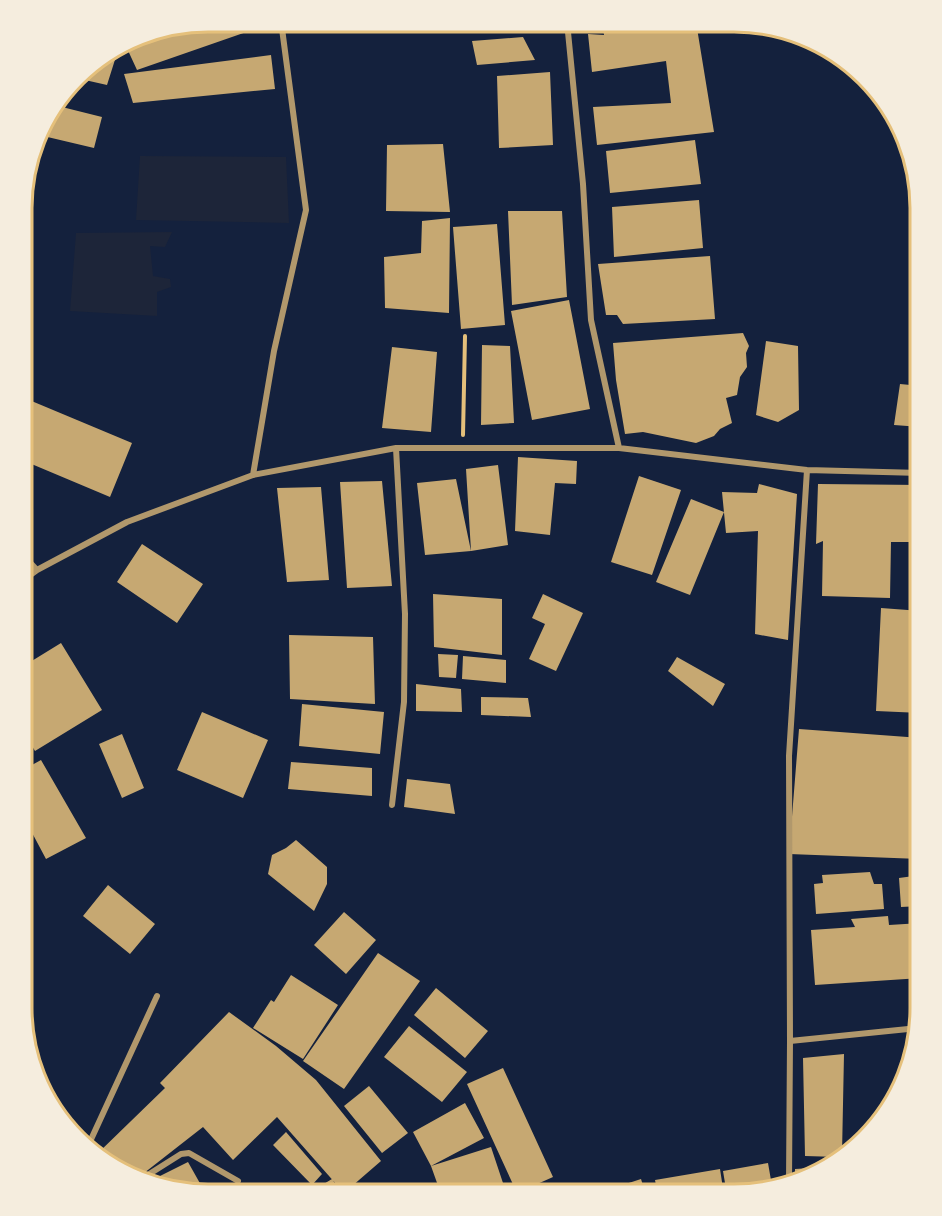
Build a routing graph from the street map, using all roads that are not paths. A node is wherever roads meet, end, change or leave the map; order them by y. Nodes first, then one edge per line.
1 (282, 31) edge
2 (568, 31) edge
3 (396, 448) junction
4 (619, 448) junction
5 (807, 470) junction
6 (910, 472) edge
7 (253, 476) junction
8 (31, 564) edge
9 (37, 570) junction
10 (31, 574) edge
11 (392, 805) dead end
12 (157, 996) dead end
13 (909, 1029) edge
14 (790, 1041) junction
15 (91, 1140) edge
16 (149, 1174) edge
17 (789, 1176) edge
18 (238, 1181) dead end

1 - 7 street
2 - 4 street
3 - 4 street
3 - 7 street
3 - 11 street
4 - 5 street
5 - 6 street
5 - 14 street
7 - 9 street
8 - 9 street
9 - 10 street
12 - 15 street
13 - 14 street
14 - 17 street
16 - 18 street

